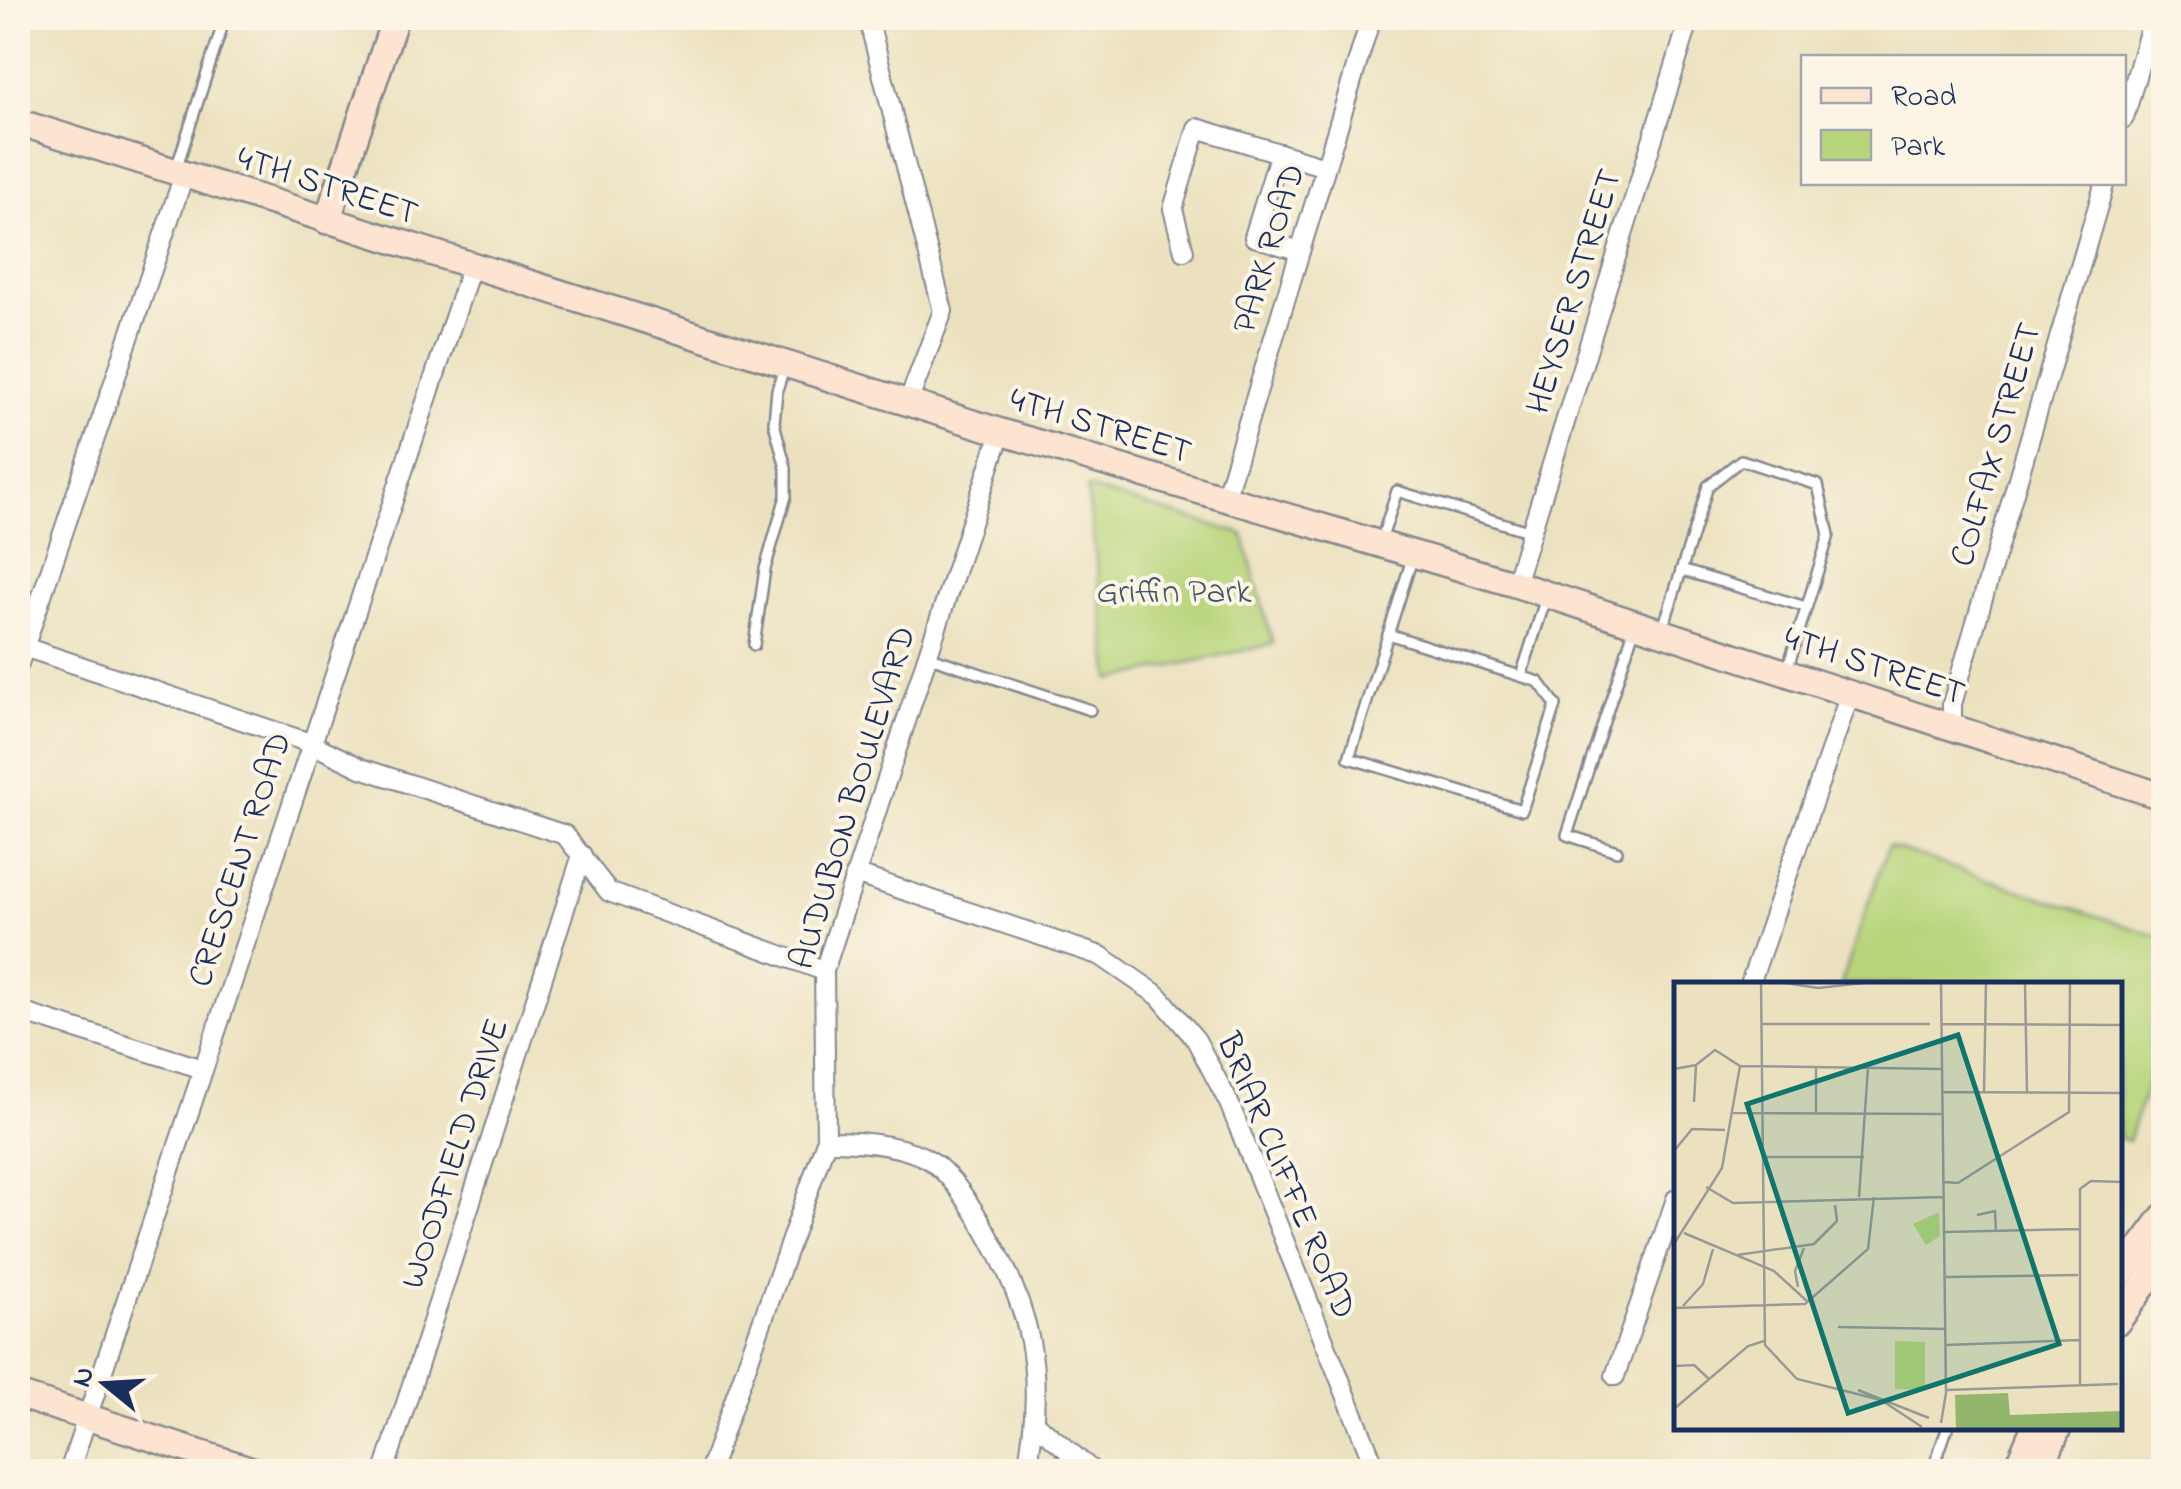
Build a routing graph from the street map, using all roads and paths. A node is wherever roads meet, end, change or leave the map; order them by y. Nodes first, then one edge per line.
1 (225, 18) edge
2 (395, 18) edge
3 (868, 18) edge
4 (1371, 18) edge
5 (1690, 18) edge
6 (2153, 18) edge
7 (2126, 111) edge
8 (18, 122) edge
9 (1280, 154) junction
10 (1325, 167) junction
11 (180, 173) junction
12 (2103, 185) edge
13 (328, 221) junction
14 (1184, 251) dead end
15 (1300, 251) junction
16 (471, 267) junction
17 (786, 362) junction
18 (909, 400) junction
19 (1001, 432) junction
20 (1225, 498) junction
21 (1531, 532) junction
22 (1380, 544) junction
23 (1413, 554) junction
24 (1681, 570) junction
25 (1515, 584) junction
26 (1547, 594) junction
27 (1806, 608) junction
28 (1636, 623) junction
29 (1662, 632) junction
30 (1388, 634) junction
31 (754, 645) dead end
32 (24, 647) junction
33 (927, 656) junction
34 (18, 666) edge
35 (1786, 672) junction
36 (1521, 676) junction
37 (1850, 694) junction
38 (1090, 710) dead end
39 (1952, 725) junction
40 (310, 743) junction
41 (2164, 797) edge
42 (1617, 851) dead end
43 (582, 854) junction
44 (855, 874) junction
45 (824, 970) junction
46 (1751, 982) edge
47 (18, 1012) edge
48 (203, 1069) junction
49 (826, 1140) junction
50 (1674, 1205) edge
51 (2164, 1216) edge
52 (2164, 1257) edge
53 (2121, 1274) edge
54 (2121, 1317) edge
55 (1615, 1376) dead end
56 (18, 1395) edge
57 (86, 1418) junction
58 (1036, 1424) junction
59 (1947, 1429) edge
60 (2034, 1429) edge
61 (2057, 1429) edge
62 (69, 1472) edge
63 (258, 1472) edge
64 (384, 1472) edge
65 (709, 1472) edge
66 (1026, 1472) edge
67 (1094, 1472) edge
68 (1376, 1472) edge
69 (1932, 1472) edge
70 (2015, 1472) edge
71 (2038, 1472) edge

1 - 11 lane
2 - 13 street
3 - 18 street
4 - 10 street, PARK ROAD
5 - 21 street, HEYSER STREET
6 - 7 street
8 - 11 street, 4TH STREET
9 - 10 street
9 - 14 street
9 - 15 street
10 - 15 street, PARK ROAD
11 - 13 street, 4TH STREET
11 - 32 street
12 - 39 street, COLFAX STREET
13 - 16 street, 4TH STREET
15 - 20 street, PARK ROAD
16 - 17 street, 4TH STREET
16 - 40 street, CRESCENT ROAD
17 - 18 street, 4TH STREET
17 - 31 lane
18 - 19 street, 4TH STREET
19 - 20 street, 4TH STREET
19 - 33 street, AUDUBON BOULEVARD
20 - 22 street, 4TH STREET
21 - 22 lane
21 - 25 street, HEYSER STREET
22 - 23 street, 4TH STREET
23 - 25 street, 4TH STREET
23 - 30 lane
24 - 27 lane
24 - 27 lane
24 - 29 lane
25 - 26 street, 4TH STREET
26 - 28 street, 4TH STREET
26 - 36 lane
27 - 35 lane
28 - 29 street, 4TH STREET
28 - 42 lane
29 - 35 street, 4TH STREET
30 - 36 lane
30 - 36 lane
32 - 34 street
32 - 40 street
33 - 38 lane
33 - 44 street, AUDUBON BOULEVARD
35 - 37 street, 4TH STREET
37 - 39 street, 4TH STREET
37 - 46 street
39 - 41 street, 4TH STREET
40 - 43 street
40 - 48 street, CRESCENT ROAD
43 - 45 street
43 - 64 street, WOODFIELD DRIVE
44 - 45 street, AUDUBON BOULEVARD
44 - 68 street, BRIAR CLIFFE ROAD
45 - 49 street, AUDUBON BOULEVARD
47 - 48 street
48 - 57 street, CRESCENT ROAD
49 - 58 street
49 - 65 street, AUDUBON BOULEVARD
50 - 55 street
51 - 53 street
52 - 54 street
56 - 57 street
57 - 62 street, CRESCENT ROAD
57 - 63 street
58 - 66 street
58 - 67 street
59 - 69 lane
60 - 70 street
61 - 71 street

